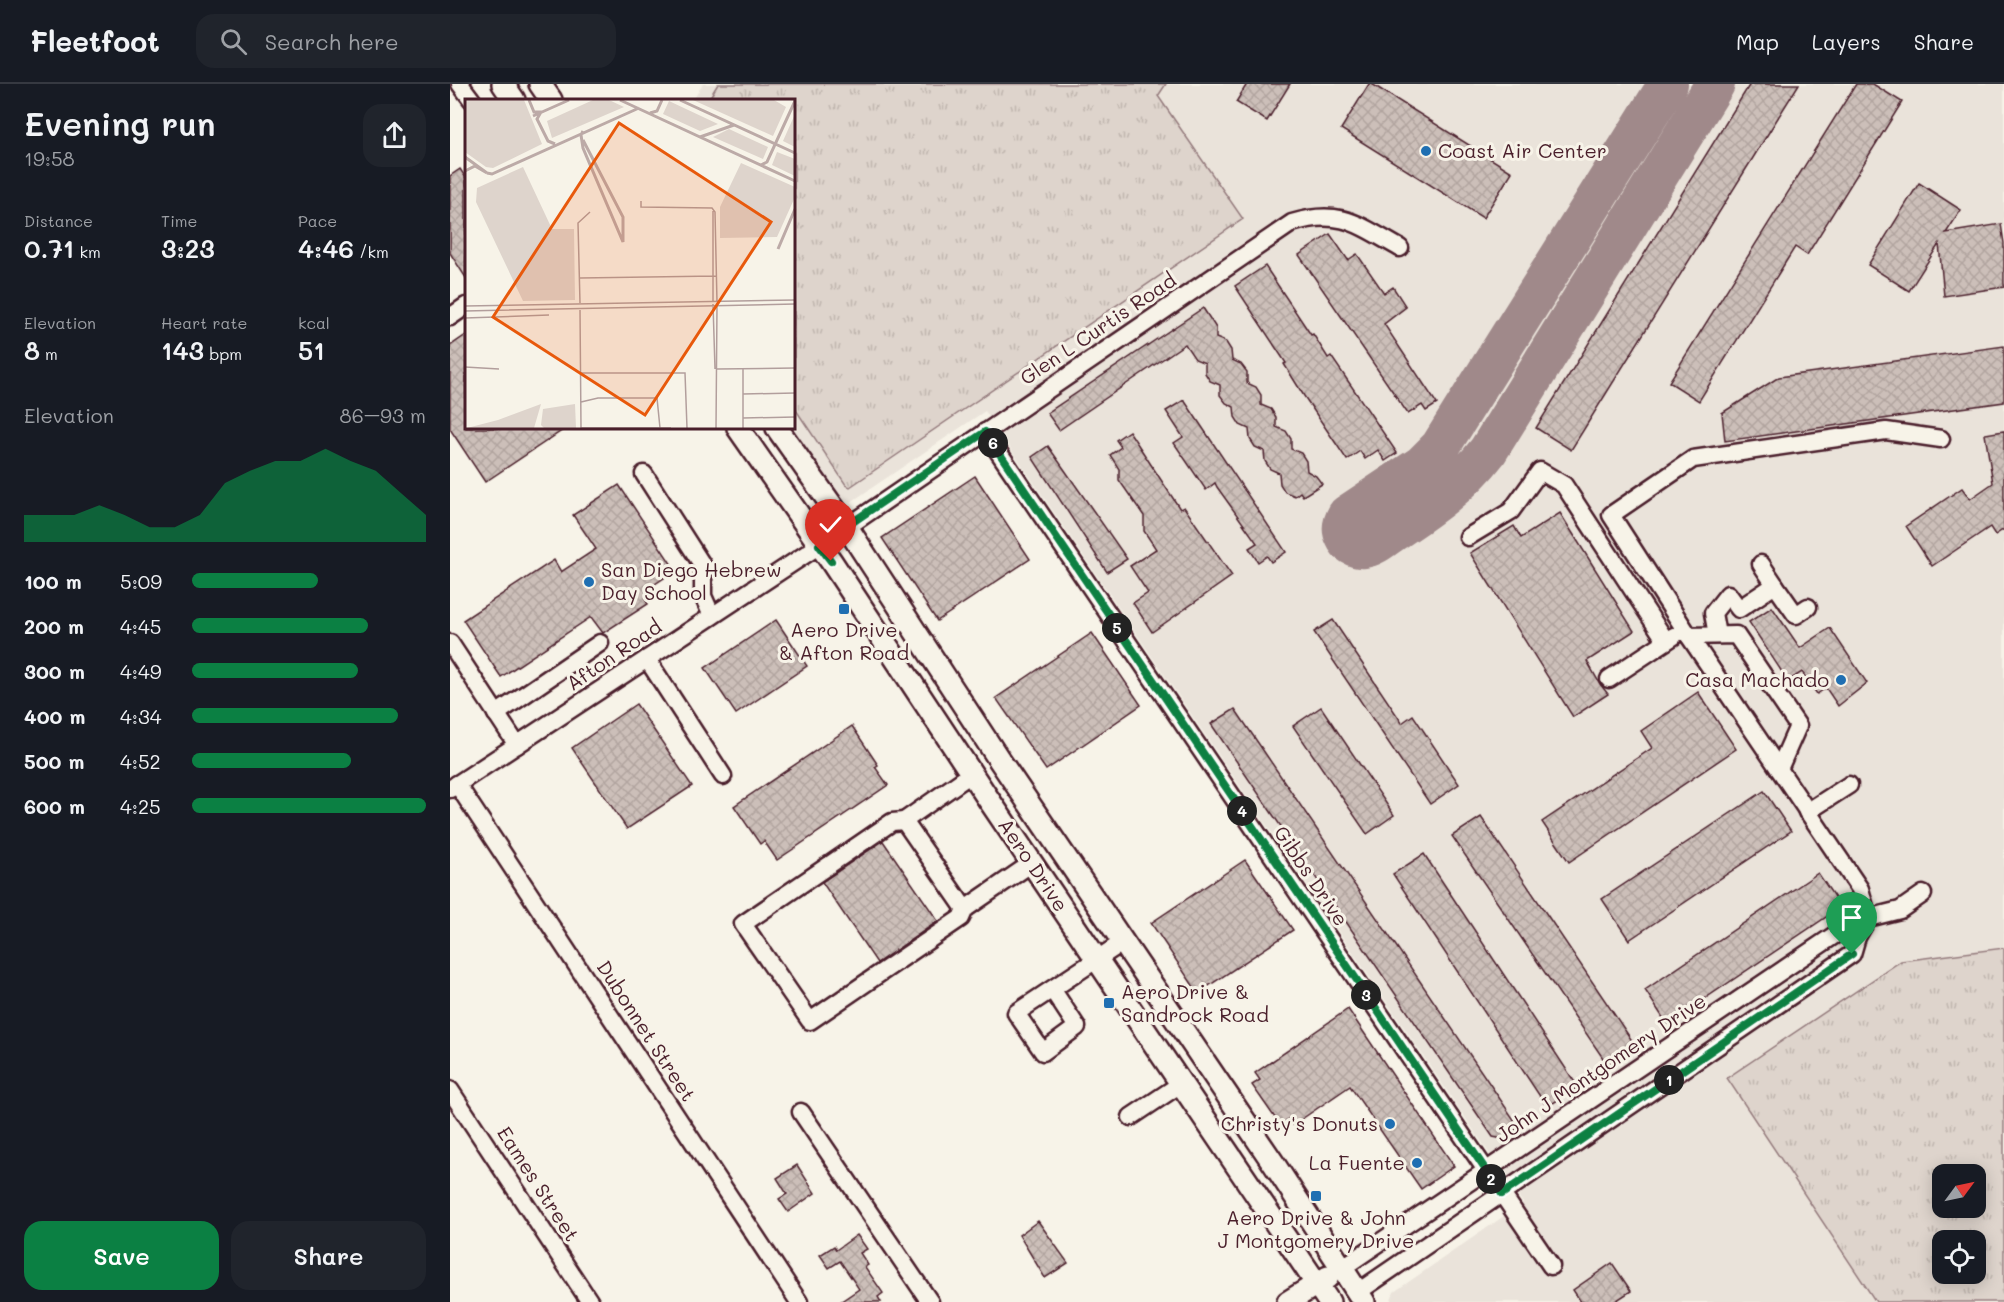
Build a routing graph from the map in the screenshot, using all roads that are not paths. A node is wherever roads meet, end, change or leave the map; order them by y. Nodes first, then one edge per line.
1 (460, 84) edge
2 (503, 84) edge
3 (540, 84) edge
4 (471, 99) edge
5 (513, 99) edge
6 (550, 99) edge
7 (1400, 248) dead end
8 (465, 307) edge
9 (450, 317) edge
10 (739, 429) edge
11 (778, 429) edge
12 (985, 432) junction
13 (1941, 439) dead end
14 (644, 474) dead end
15 (832, 536) junction
16 (1468, 537) dead end
17 (1628, 543) junction
18 (1610, 555) junction
19 (1761, 564) dead end
20 (1775, 585) junction
21 (1808, 607) dead end
22 (712, 616) junction
23 (1687, 633) junction
24 (1717, 636) junction
25 (1666, 641) junction
26 (450, 643) edge
27 (600, 643) dead end
28 (647, 659) junction
29 (1609, 679) dead end
30 (496, 714) junction
31 (517, 745) junction
32 (1779, 769) junction
33 (971, 774) junction
34 (723, 776) dead end
35 (1849, 785) dead end
36 (454, 786) edge
37 (1808, 812) junction
38 (904, 821) junction
39 (1032, 863) junction
40 (1923, 894) dead end
41 (965, 909) junction
42 (1868, 918) junction
43 (1857, 937) junction
44 (1123, 942) junction
45 (1097, 959) junction
46 (1052, 989) dead end
47 (1182, 1083) junction
48 (450, 1090) edge
49 (801, 1112) dead end
50 (1131, 1117) dead end
51 (1486, 1172) junction
52 (1502, 1194) junction
53 (1551, 1266) dead end
54 (1342, 1268) junction
55 (1317, 1284) junction
56 (1355, 1299) edge
57 (590, 1302) edge
58 (799, 1302) edge
59 (930, 1302) edge
60 (1288, 1302) edge
61 (1329, 1302) edge

1 - 4 street
2 - 5 main road
3 - 6 main road
7 - 12 street, Glen L Curtis Road
8 - 9 street
10 - 15 main road, Aero Drive
11 - 15 main road, Aero Drive
12 - 15 street, Glen L Curtis Road
12 - 51 street, Gibbs Drive
13 - 17 street
14 - 22 street
15 - 22 street, Afton Road
15 - 33 main road, Aero Drive
15 - 44 main road, Aero Drive
16 - 18 street
17 - 18 street
17 - 23 street
18 - 25 street
19 - 20 street
20 - 21 street
20 - 24 street
22 - 28 street, Afton Road
23 - 24 street
23 - 25 street
23 - 32 street
24 - 32 street
25 - 29 street
26 - 30 street
27 - 30 street
28 - 31 street, Afton Road
28 - 34 street
30 - 31 street
31 - 36 street, Afton Road
32 - 37 street
33 - 38 street
33 - 39 main road, Aero Drive
35 - 37 street
36 - 58 street, Dubonnet Street
37 - 42 street
38 - 41 street
38 - 41 street
39 - 41 street
39 - 45 main road, Aero Drive
40 - 42 street
42 - 43 street
43 - 51 street, John J Montgomery Drive
43 - 52 street
44 - 45 street
44 - 54 main road, Aero Drive
45 - 46 street
45 - 47 main road, Aero Drive
47 - 50 street
47 - 55 main road, Aero Drive
48 - 57 street, Eames Street
49 - 59 street
51 - 52 street, Gibbs Drive
51 - 54 street, John J Montgomery Drive
52 - 53 street, Gibbs Drive
52 - 56 street
54 - 55 main road
54 - 56 main road, Aero Drive
55 - 60 main road
55 - 61 main road, Aero Drive

